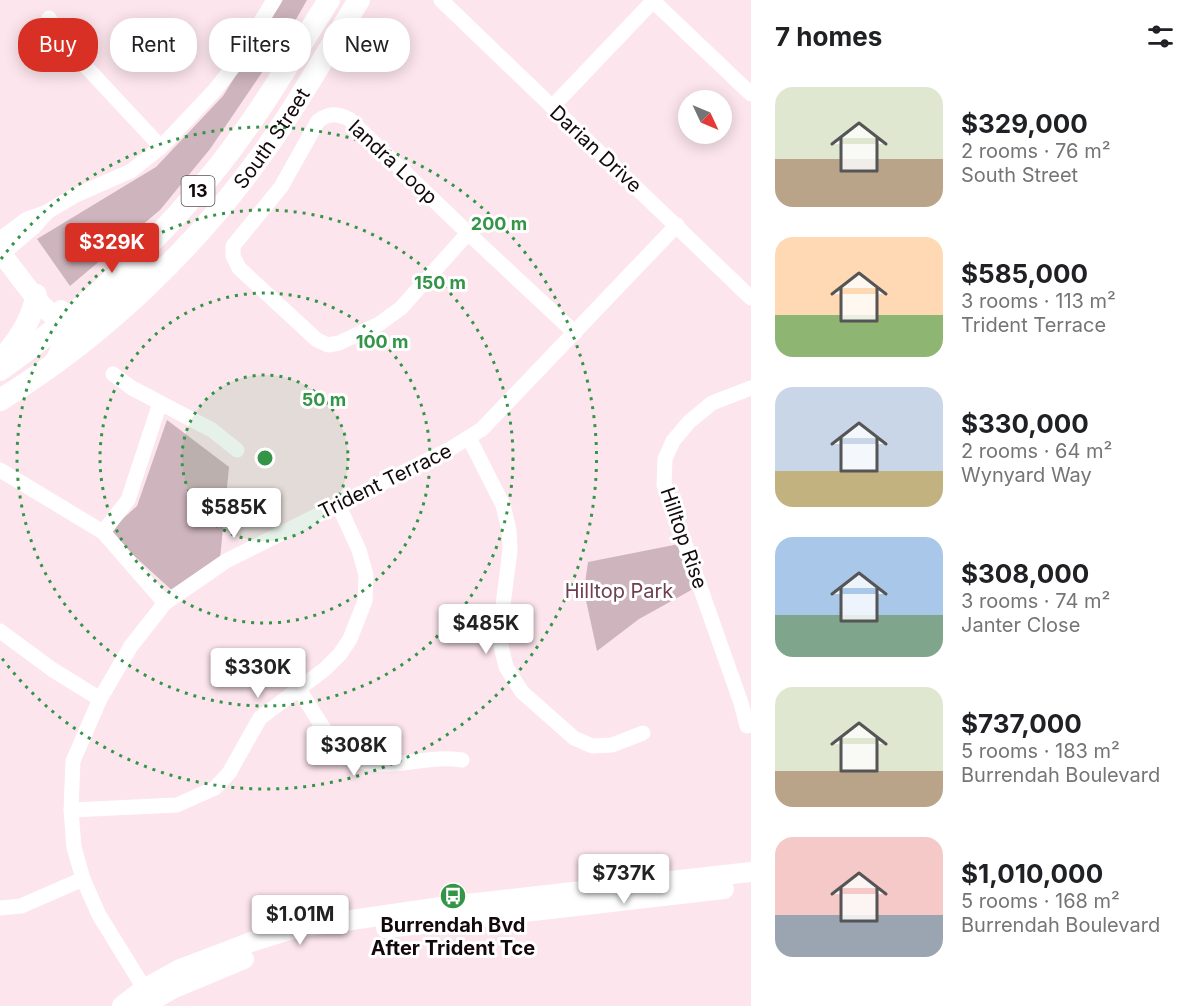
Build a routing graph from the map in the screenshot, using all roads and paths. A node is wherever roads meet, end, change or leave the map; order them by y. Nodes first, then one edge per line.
1 (274, 0) edge
2 (329, 0) edge
3 (358, 0) edge
4 (441, 0) edge
5 (652, 0) edge
6 (91, 72) edge
7 (751, 94) edge
8 (552, 107) junction
9 (161, 147) junction
10 (677, 225) junction
11 (468, 233) junction
12 (2, 244) edge
13 (167, 265) junction
14 (36, 295) junction
15 (751, 298) edge
16 (64, 323) junction
17 (575, 333) junction
18 (0, 362) edge
19 (54, 364) junction
20 (0, 370) edge
21 (113, 374) dead end
22 (751, 388) edge
23 (0, 400) edge
24 (160, 403) junction
25 (469, 438) junction
26 (237, 450) dead end
27 (0, 470) edge
28 (338, 504) junction
29 (103, 532) junction
30 (165, 603) junction
31 (0, 631) edge
32 (299, 689) junction
33 (100, 699) junction
34 (747, 726) dead end
35 (643, 733) dead end
36 (462, 760) dead end
37 (71, 810) junction
38 (751, 872) edge
39 (83, 879) junction
40 (751, 886) edge
41 (0, 908) edge
42 (149, 1000) edge
43 (122, 1006) edge

1 - 9 street
2 - 16 highway, South Street / 13
3 - 13 highway, South Street / 13
4 - 8 street, Darian Drive
5 - 7 street
5 - 8 street
6 - 9 street
8 - 10 street, Darian Drive
9 - 12 street
10 - 15 street, Darian Drive
10 - 17 street, Trident Terrace
11 - 11 street, Iandra Loop
11 - 17 street, Iandra Loop
12 - 14 main road
12 - 16 main road
13 - 16 main road
13 - 19 highway, South Street / 13
14 - 16 main road
14 - 18 highway
16 - 19 main road
16 - 20 highway, South Street / 13
17 - 25 street, Trident Terrace
19 - 23 highway, South Street / 13
21 - 24 street
22 - 34 street, Hilltop Rise
24 - 26 street
24 - 29 street
25 - 28 street, Trident Terrace
25 - 35 street
27 - 29 street
28 - 30 street, Trident Terrace
28 - 32 street
29 - 30 street
30 - 33 street, Trident Terrace
31 - 33 street
32 - 36 street
32 - 37 street
33 - 37 street, Trident Terrace
37 - 39 street, Trident Terrace
38 - 42 main road
39 - 41 street
39 - 42 street, Trident Terrace
40 - 42 main road
42 - 43 main road

